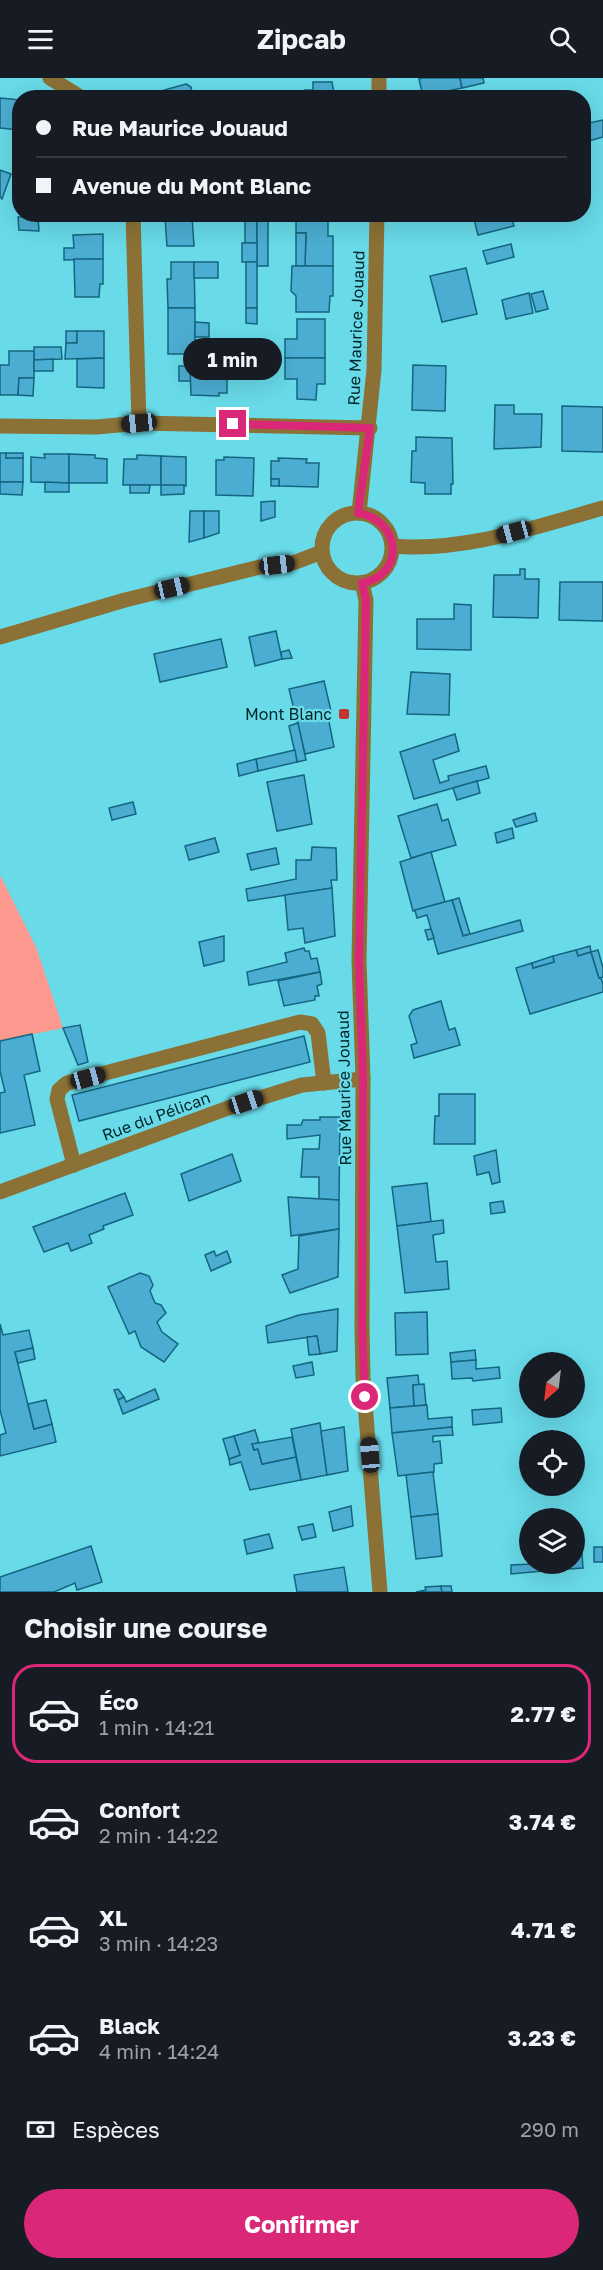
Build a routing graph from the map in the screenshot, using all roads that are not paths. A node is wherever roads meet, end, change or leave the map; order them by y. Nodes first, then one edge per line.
1 (50, 78) edge
2 (69, 90) edge
3 (133, 222) edge
4 (377, 222) edge
5 (139, 423) junction
6 (0, 426) edge
7 (370, 428) junction
8 (603, 508) edge
9 (358, 513) junction
10 (393, 546) junction
11 (322, 552) junction
12 (362, 583) junction
13 (0, 637) edge
14 (363, 1079) junction
15 (324, 1083) junction
16 (74, 1165) junction
17 (0, 1192) edge
18 (380, 1592) edge

1 - 2 street
3 - 5 street
4 - 7 street, Rue Maurice Jouaud
5 - 6 street
5 - 7 street
7 - 9 street, Rue Maurice Jouaud
8 - 10 street
9 - 10 street
9 - 11 street
10 - 12 street
11 - 12 street
11 - 13 street
12 - 14 street, Rue Maurice Jouaud
14 - 15 street, Rue du Pélican
14 - 18 street, Rue Maurice Jouaud
15 - 16 street, Rue du Pélican
15 - 16 street
16 - 17 street, Rue du Pélican

